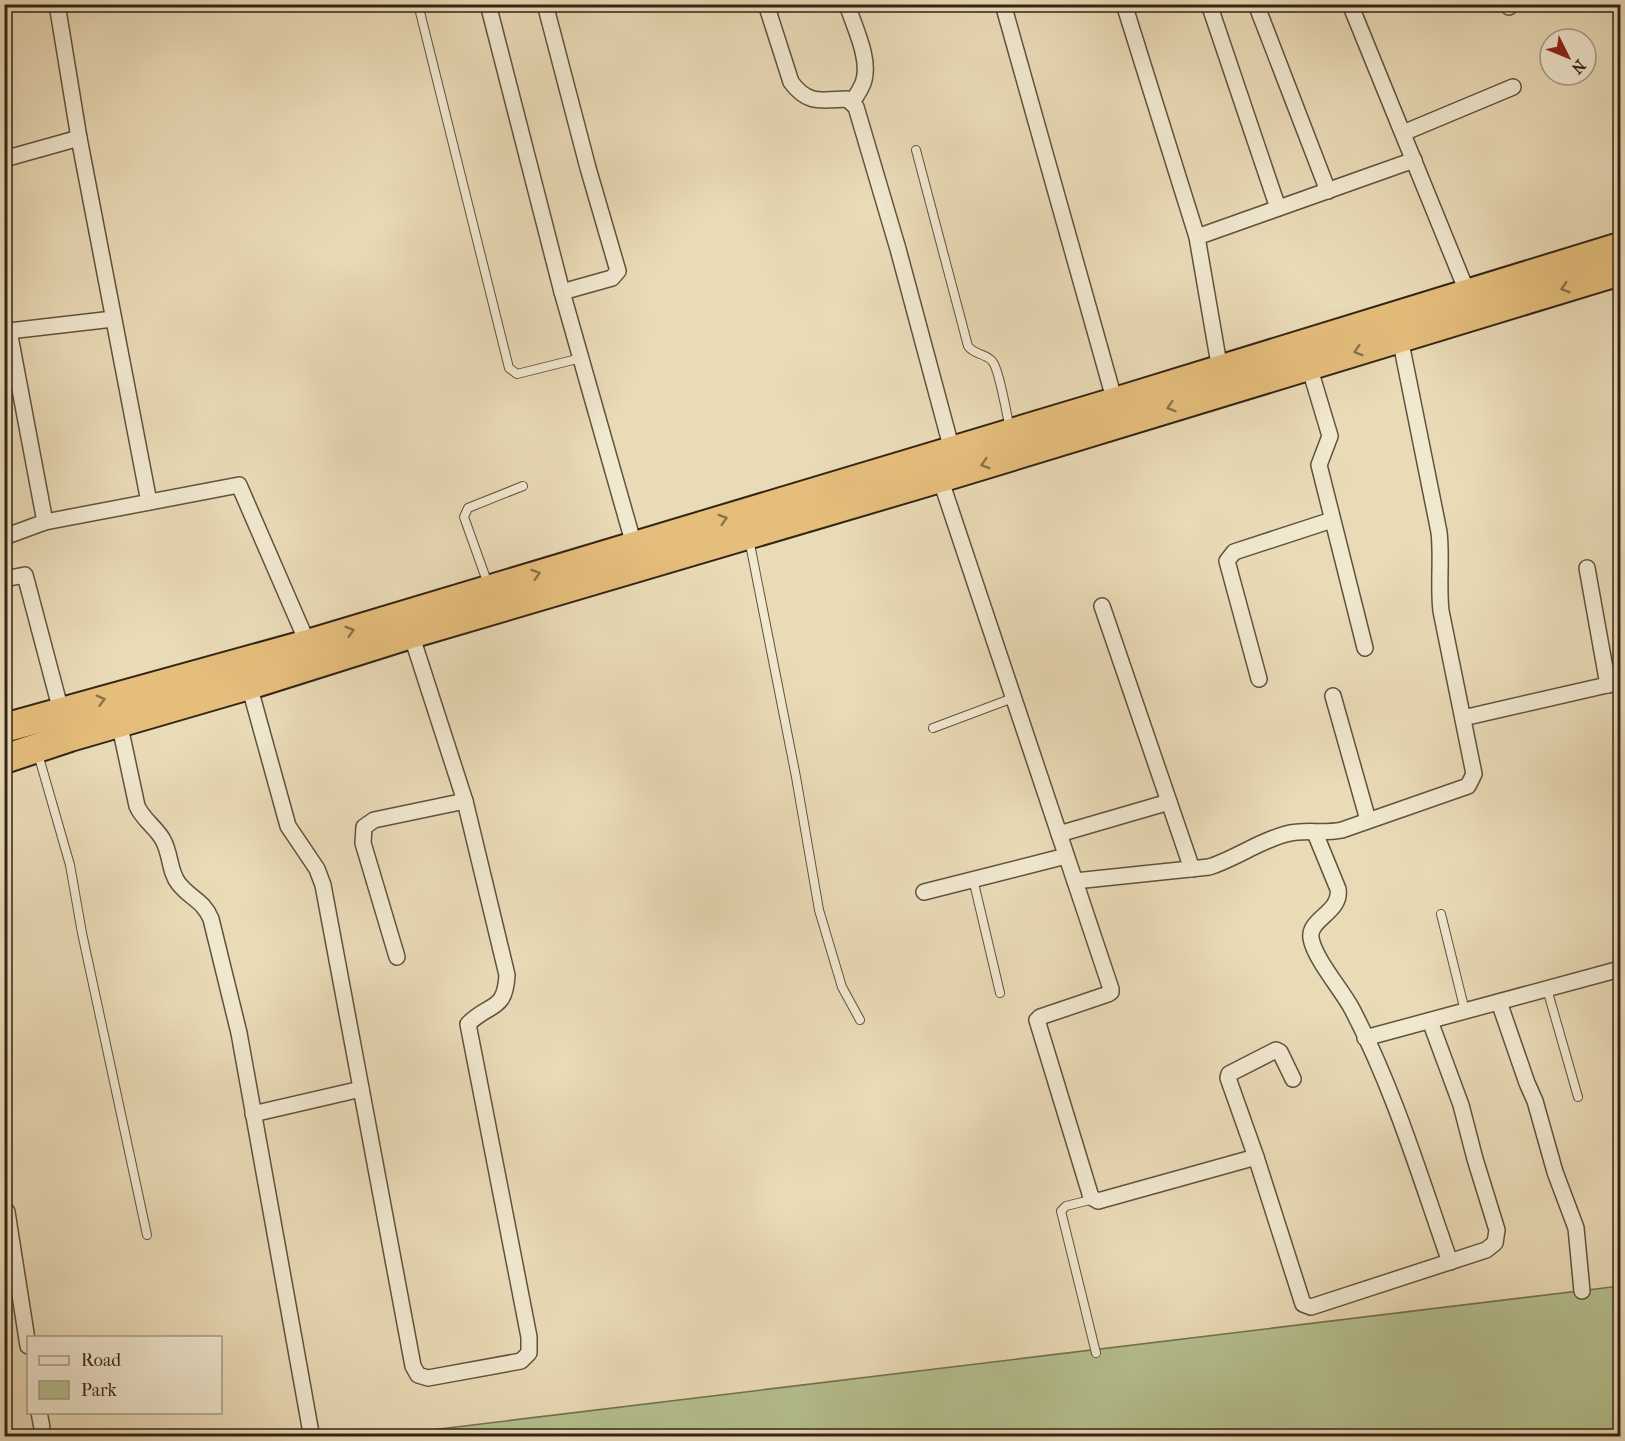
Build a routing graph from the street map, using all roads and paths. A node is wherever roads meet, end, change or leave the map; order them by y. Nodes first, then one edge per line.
1 (57, 4) edge
2 (418, 4) edge
3 (488, 4) edge
4 (545, 4) edge
5 (766, 4) edge
6 (847, 4) edge
7 (1003, 4) edge
8 (1124, 4) edge
9 (1209, 4) edge
10 (1257, 4) edge
11 (1350, 4) edge
12 (1513, 87) dead end
13 (852, 102) junction
14 (1403, 133) junction
15 (79, 138) junction
16 (916, 150) dead end
17 (4, 159) edge
18 (1414, 160) junction
19 (1328, 190) junction
20 (1278, 208) junction
21 (1197, 237) junction
22 (1620, 247) edge
23 (1620, 270) edge
24 (562, 292) junction
25 (1468, 294) junction
26 (113, 319) junction
27 (7, 331) edge
28 (1400, 338) junction
29 (581, 358) junction
30 (1309, 366) junction
31 (1220, 370) junction
32 (1115, 402) junction
33 (1011, 433) junction
34 (952, 450) junction
35 (940, 478) junction
36 (523, 486) dead end
37 (149, 502) junction
38 (1332, 520) junction
39 (45, 522) junction
40 (748, 534) junction
41 (4, 537) edge
42 (637, 556) junction
43 (1587, 568) dead end
44 (4, 579) edge
45 (489, 588) junction
46 (1102, 606) dead end
47 (411, 634) junction
48 (308, 644) junction
49 (1365, 648) dead end
50 (1259, 680) dead end
51 (1614, 684) edge
52 (249, 685) junction
53 (1334, 696) dead end
54 (1014, 698) junction
55 (61, 711) junction
56 (1462, 718) junction
57 (119, 723) junction
58 (4, 728) edge
59 (933, 728) dead end
60 (36, 748) junction
61 (4, 759) edge
62 (465, 801) junction
63 (1169, 802) junction
64 (1368, 820) junction
65 (1315, 833) junction
66 (1059, 834) junction
67 (1066, 856) junction
68 (1192, 869) junction
69 (973, 879) junction
70 (1075, 881) junction
71 (924, 892) dead end
72 (1441, 914) dead end
73 (397, 957) dead end
74 (1620, 969) edge
75 (1547, 989) junction
76 (1000, 993) dead end
77 (1499, 1002) junction
78 (1466, 1011) junction
79 (860, 1020) dead end
80 (1430, 1021) junction
81 (1365, 1038) junction
82 (1293, 1080) dead end
83 (362, 1089) junction
84 (1578, 1097) dead end
85 (253, 1114) junction
86 (1256, 1156) junction
87 (1094, 1199) junction
88 (4, 1208) edge
89 (147, 1234) dead end
90 (1450, 1262) junction
91 (1582, 1291) dead end
92 (27, 1340) edge
93 (1096, 1353) dead end
94 (311, 1433) dead end

1 - 15 street
2 - 29 lane
3 - 24 street
4 - 24 street
5 - 13 street
6 - 13 street
7 - 32 street
8 - 21 street
9 - 20 street
10 - 19 street
11 - 14 street
12 - 14 street
13 - 34 street
14 - 18 street
15 - 17 street
15 - 26 street
16 - 33 lane
18 - 19 street
18 - 25 street
19 - 20 street
20 - 21 street
21 - 31 street
22 - 25 highway
23 -> 28 highway
24 - 29 street
25 - 31 highway
26 - 27 street
26 - 37 street
27 - 39 street
28 -> 30 highway
28 - 56 street
29 - 42 street
30 -> 35 highway
30 - 38 street
31 - 32 highway
32 - 33 highway
33 - 34 highway
42 -> 34 highway
35 - 40 highway
35 - 54 street
36 - 45 lane
37 - 39 street
37 - 48 street
38 - 49 street
38 - 50 street
39 - 41 street
40 - 42 highway
40 - 79 lane
45 -> 42 highway
42 - 47 highway
43 - 51 street
44 - 55 street
48 -> 45 highway
46 - 63 street
47 - 52 highway
47 - 62 street
55 -> 48 highway
51 - 56 street
52 - 57 highway
52 - 83 street
53 - 64 street
54 - 59 lane
54 - 66 street
55 - 58 highway
56 - 64 street
57 - 60 highway
57 - 85 street
60 - 61 highway
60 - 89 lane
62 - 73 street
62 - 83 street
63 - 66 street
63 - 68 street
64 - 65 street
65 - 68 street
65 - 81 street
66 - 67 street
67 - 69 street
67 - 70 street
68 - 70 street
69 - 71 street
69 - 76 lane
70 - 87 street
72 - 78 lane
74 - 75 street
75 - 77 street
75 - 84 lane
77 - 78 street
77 - 91 street
78 - 80 street
80 - 81 street
80 - 90 street
81 - 90 street
82 - 86 street
83 - 85 street
85 - 94 street
86 - 87 street
86 - 90 street
87 - 93 lane
88 - 92 street

